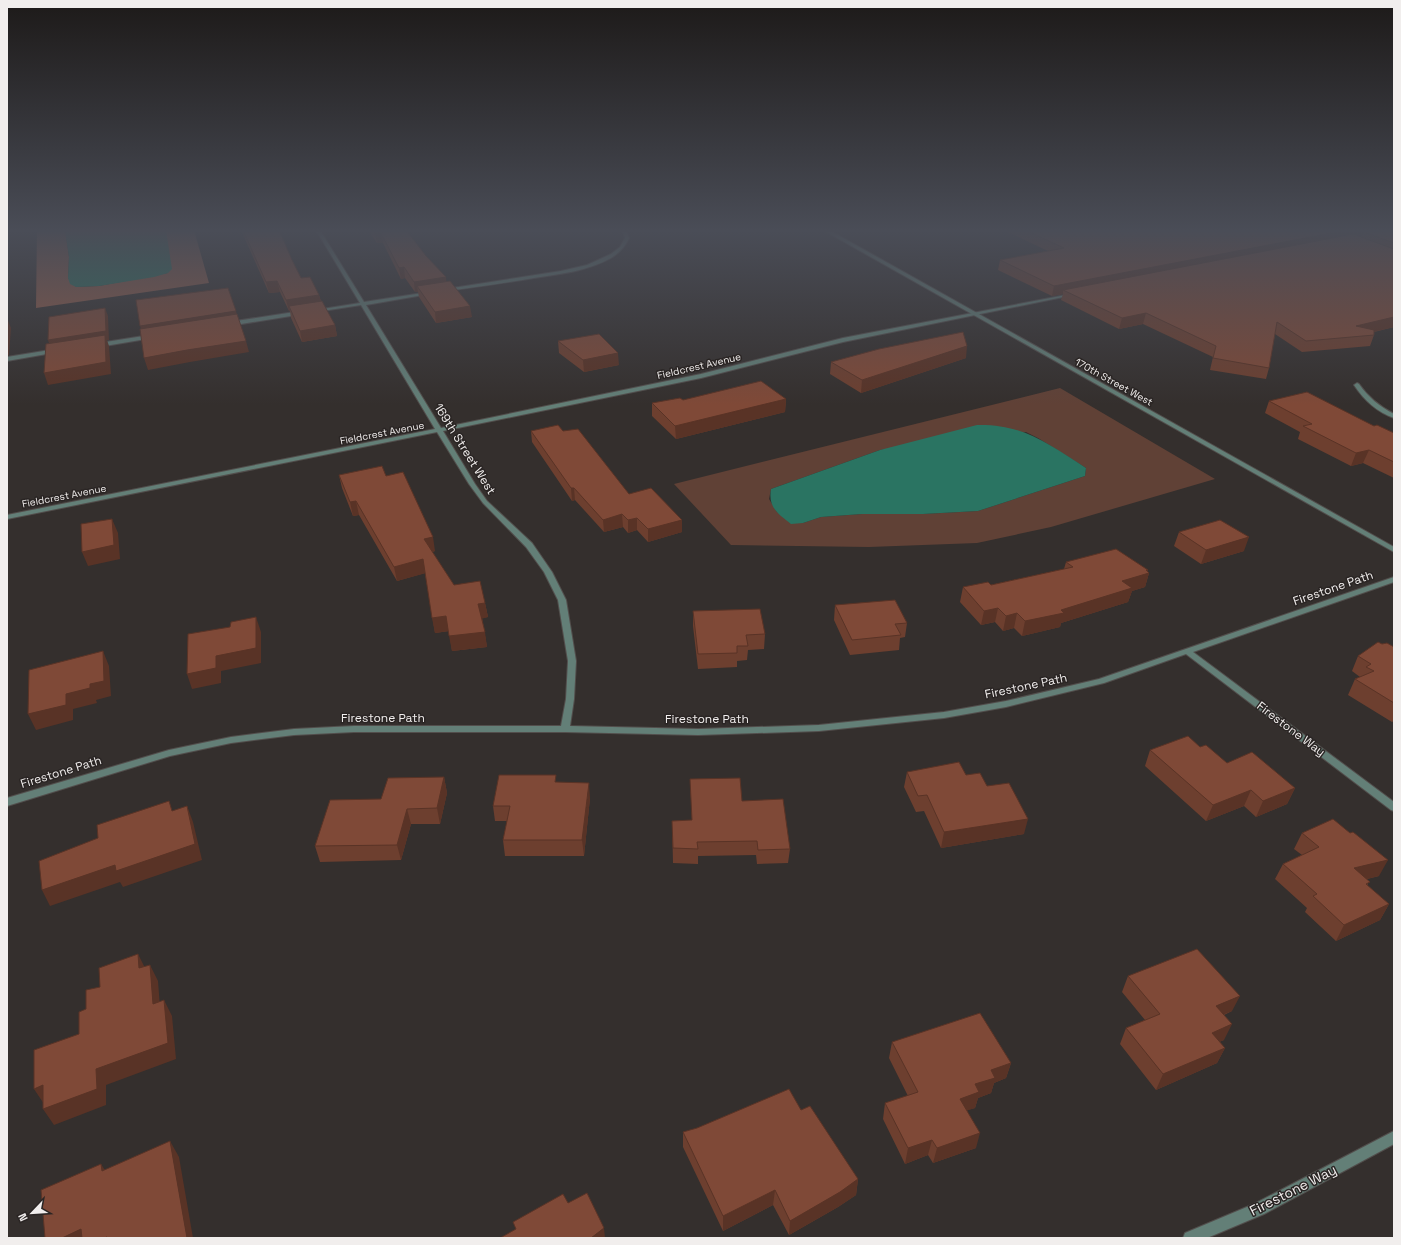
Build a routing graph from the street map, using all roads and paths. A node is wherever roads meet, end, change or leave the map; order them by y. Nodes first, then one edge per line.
1 (353, 288) edge
2 (464, 288) edge
3 (928, 288) edge
4 (439, 292) edge
5 (432, 293) edge
6 (1076, 294) edge
7 (363, 304) junction
8 (974, 314) junction
9 (224, 325) edge
10 (154, 336) edge
11 (92, 346) edge
12 (61, 351) edge
13 (7, 359) edge
14 (1357, 385) dead end
15 (1394, 416) edge
16 (440, 430) junction
17 (7, 517) edge
18 (1394, 550) edge
19 (1394, 580) edge
20 (1188, 652) junction
21 (565, 729) junction
22 (7, 802) edge
23 (1394, 807) edge
24 (1394, 1137) edge
25 (1190, 1238) edge

1 - 7 street, 169th Street West
2 - 4 street
3 - 8 street, 170th Street West
5 - 7 street
6 - 8 street, Fieldcrest Avenue
7 - 9 street
7 - 16 street, 169th Street West
8 - 16 street, Fieldcrest Avenue
8 - 18 street, 170th Street West
10 - 11 street
12 - 13 street
14 - 15 street
16 - 17 street, Fieldcrest Avenue
16 - 21 street, 169th Street West
19 - 20 street, Firestone Path
20 - 21 street, Firestone Path
20 - 23 street, Firestone Way
21 - 22 street, Firestone Path
24 - 25 street, Firestone Way

